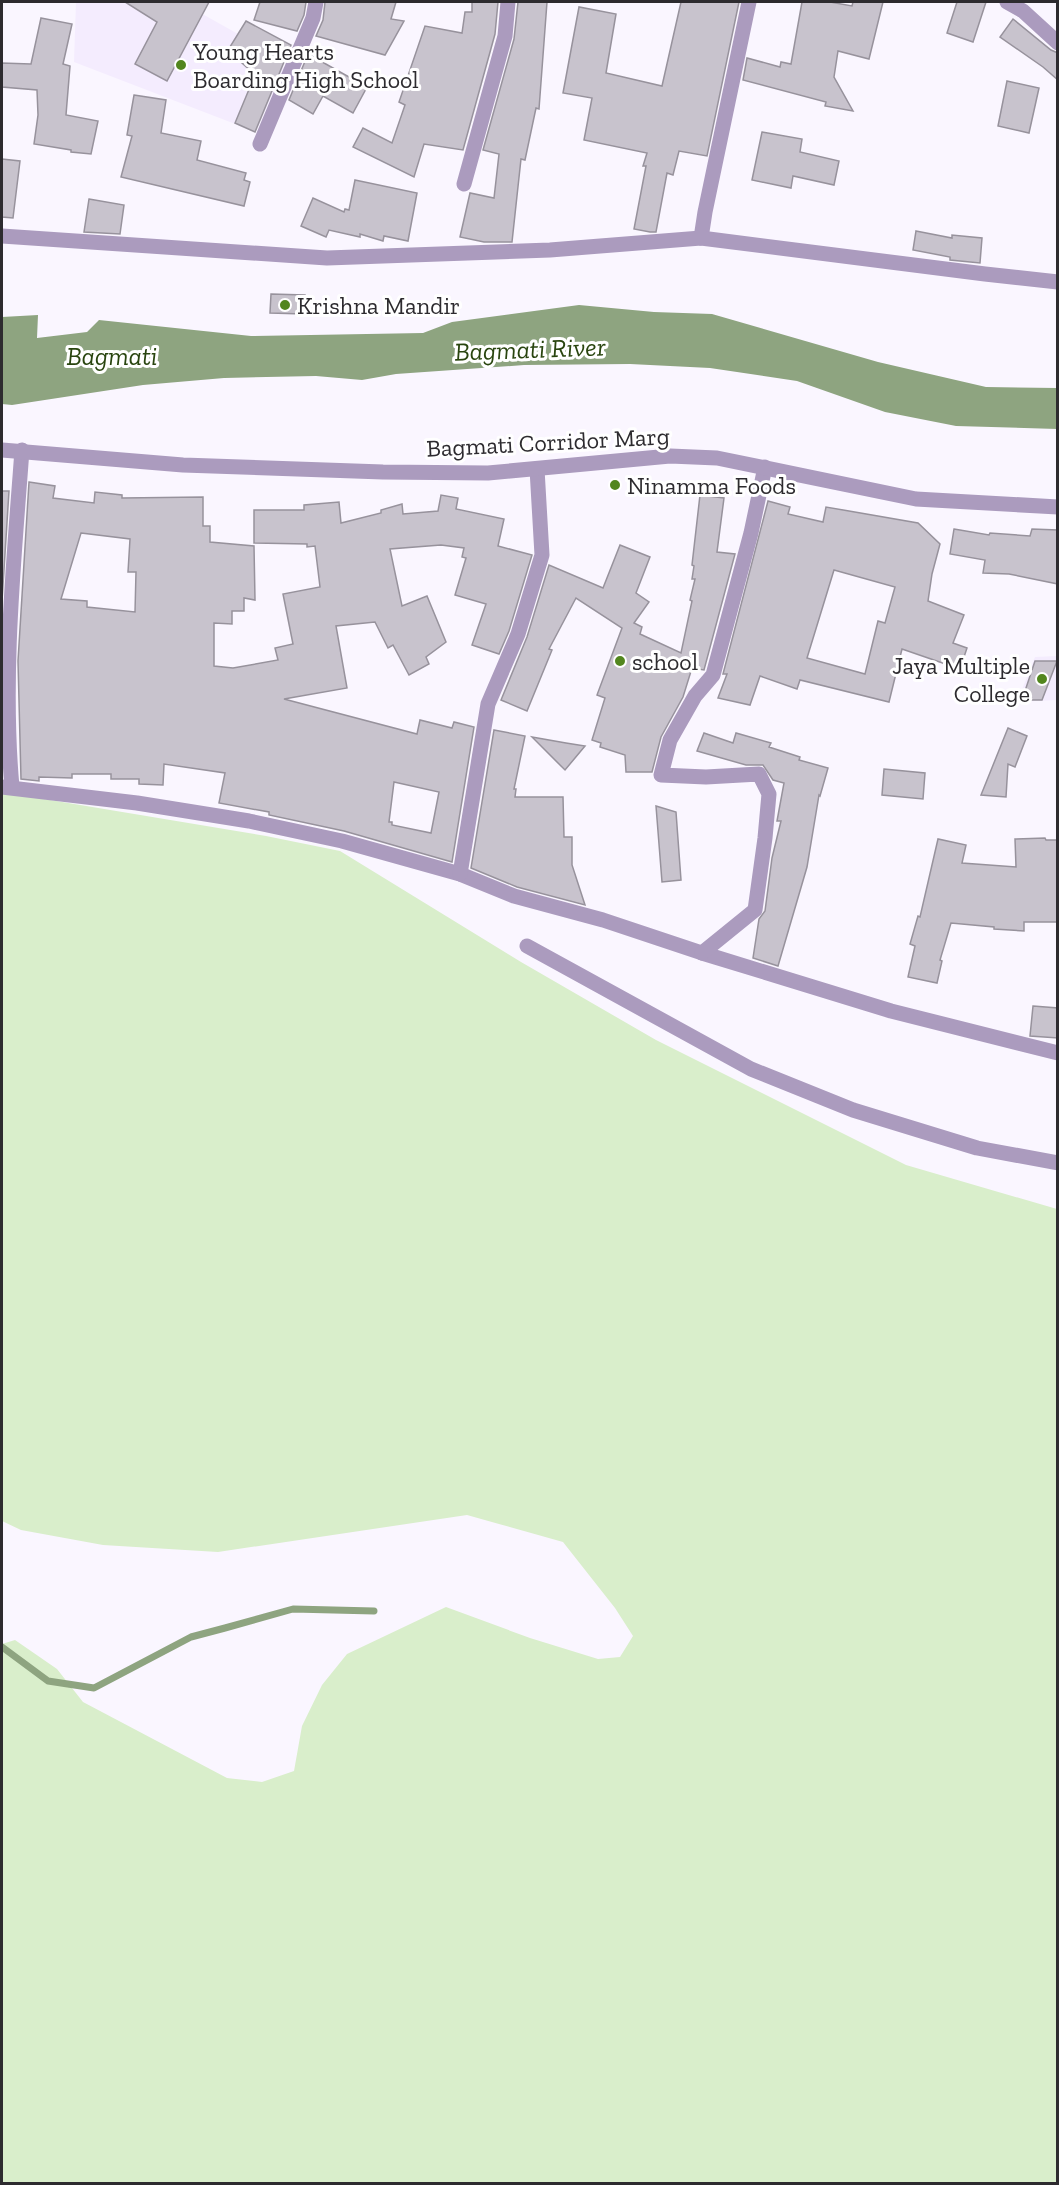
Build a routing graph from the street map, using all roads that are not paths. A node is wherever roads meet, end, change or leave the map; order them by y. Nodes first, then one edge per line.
1 (316, 2) edge
2 (508, 2) edge
3 (749, 2) edge
4 (1007, 2) edge
5 (1058, 43) edge
6 (260, 144) dead end
7 (465, 184) dead end
8 (2, 236) edge
9 (701, 238) junction
10 (1058, 282) edge
11 (2, 450) edge
12 (22, 450) junction
13 (765, 467) junction
14 (537, 469) junction
15 (1058, 507) edge
16 (7, 787) edge
17 (460, 874) junction
18 (527, 946) dead end
19 (702, 953) junction
20 (1058, 1053) edge
21 (1058, 1163) edge

1 - 6 street
2 - 7 street
3 - 9 street
4 - 5 street
8 - 9 street
9 - 10 street
11 - 12 street, Bagmati Corridor Marg
12 - 14 street, Bagmati Corridor Marg
12 - 16 street
13 - 14 street, Bagmati Corridor Marg
13 - 15 street, Bagmati Corridor Marg
13 - 19 street
14 - 17 street
16 - 17 street
17 - 19 street
18 - 21 street
19 - 20 street

